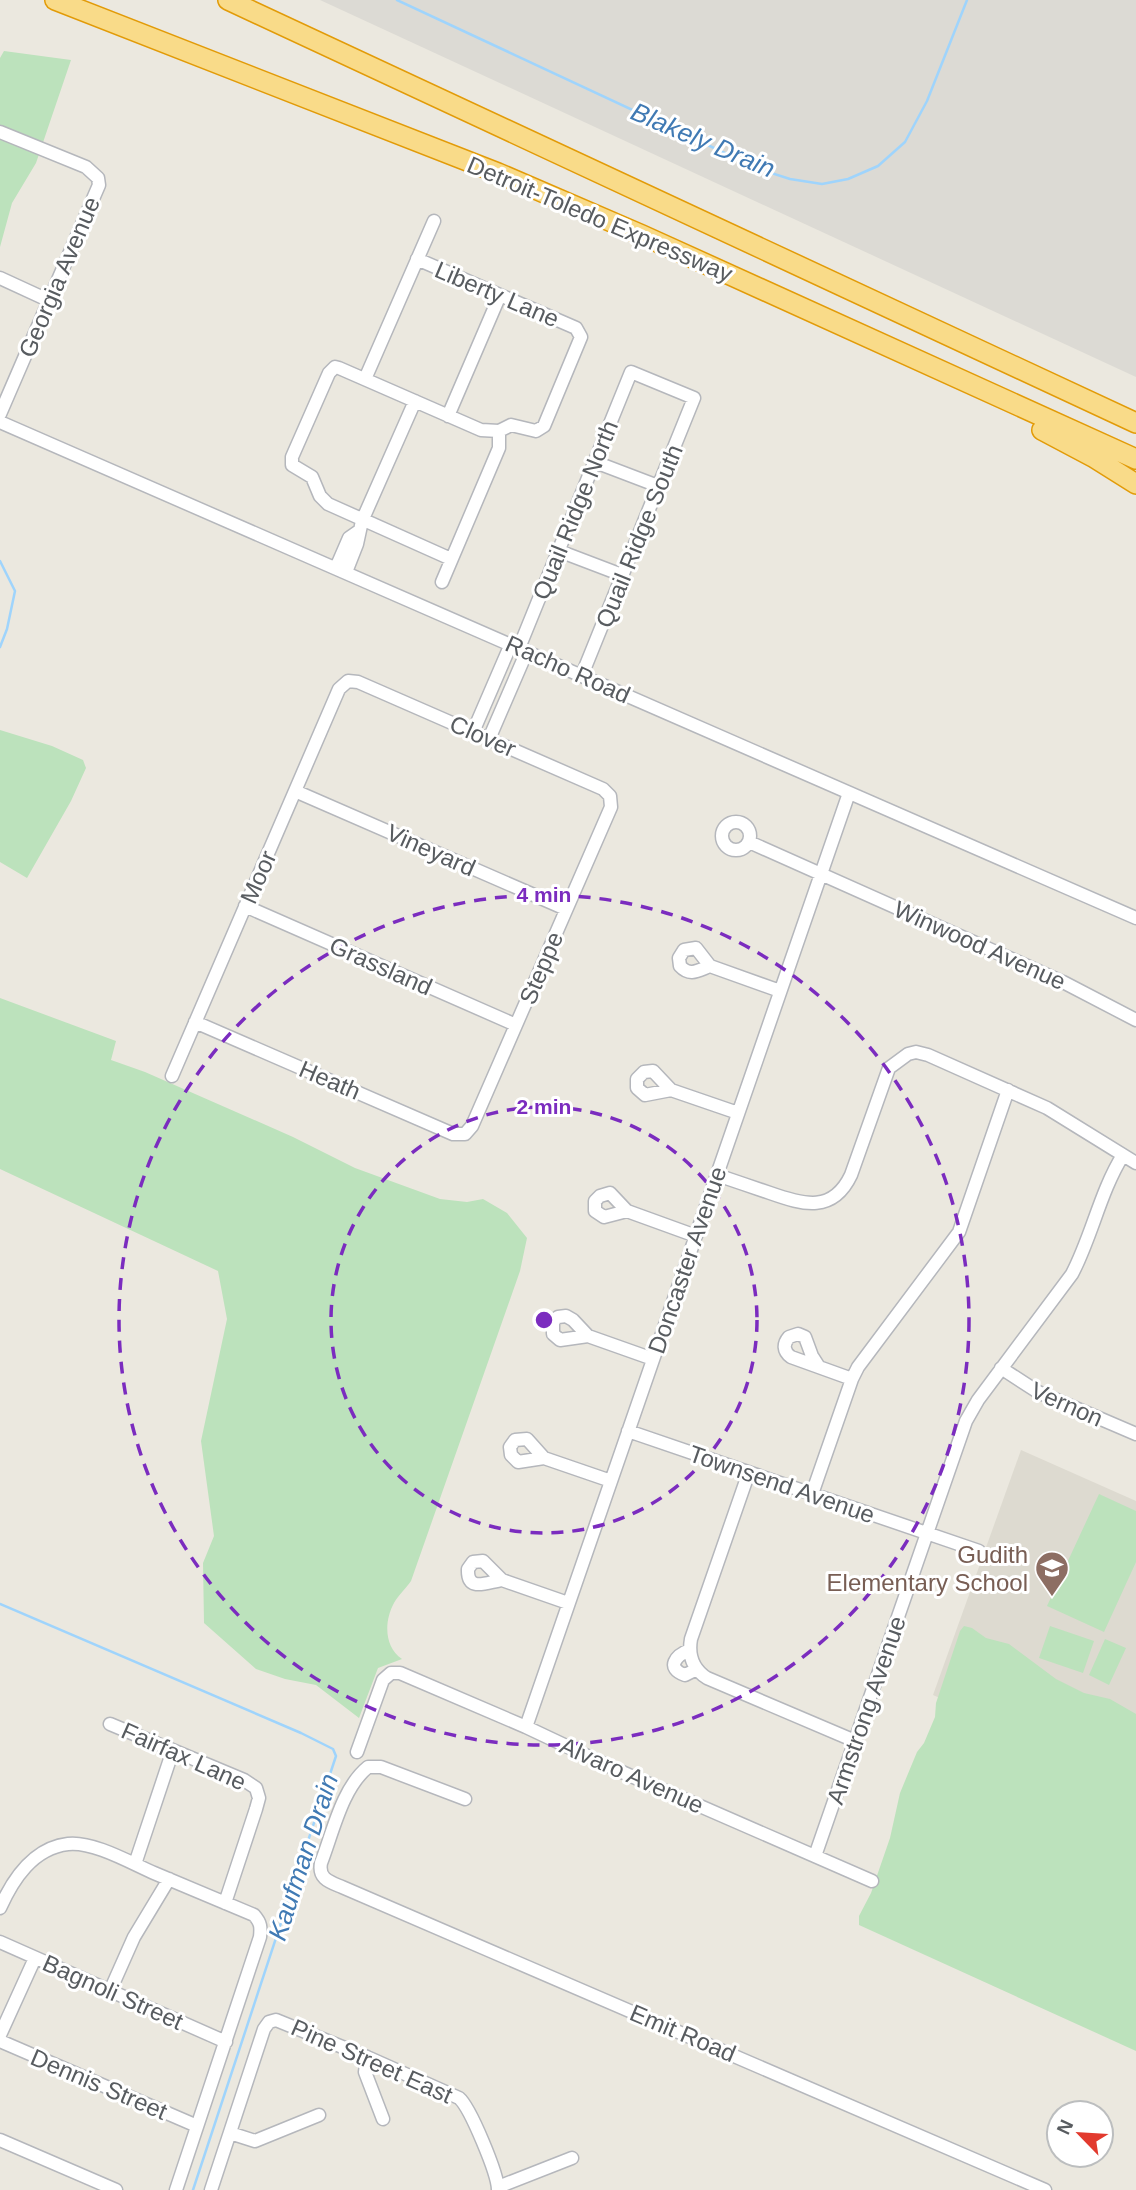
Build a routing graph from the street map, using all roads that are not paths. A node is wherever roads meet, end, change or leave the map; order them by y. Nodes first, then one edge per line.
1 (55, 0) edge
2 (228, 0) edge
3 (0, 132) edge
4 (434, 221) dead end
5 (417, 259) junction
6 (1, 278) edge
7 (500, 295) junction
8 (868, 298) junction
9 (50, 301) junction
10 (824, 318) junction
11 (365, 379) junction
12 (694, 398) joint
13 (415, 401) junction
14 (1136, 409) edge
15 (0, 414) edge
16 (448, 415) junction
17 (0, 422) edge
18 (1136, 423) edge
19 (499, 431) junction
20 (1136, 459) edge
21 (595, 462) junction
22 (1136, 484) edge
23 (658, 486) junction
24 (360, 526) junction
25 (559, 551) junction
26 (451, 559) junction
27 (341, 570) junction
28 (622, 575) junction
29 (442, 582) dead end
30 (519, 647) junction
31 (582, 675) junction
32 (348, 681) joint
33 (473, 732) junction
34 (489, 739) junction
35 (295, 791) junction
36 (849, 793) junction
37 (612, 800) joint
38 (749, 842) dead end
39 (821, 875) junction
40 (245, 906) junction
41 (566, 909) junction
42 (1136, 918) edge
43 (710, 966) dead end
44 (780, 991) junction
45 (1136, 1020) edge
46 (195, 1022) junction
47 (516, 1025) junction
48 (172, 1076) dead end
49 (671, 1090) dead end
50 (1008, 1090) junction
51 (738, 1113) junction
52 (464, 1134) joint
53 (1123, 1155) junction
54 (1136, 1163) edge
55 (717, 1175) junction
56 (626, 1211) dead end
57 (696, 1237) junction
58 (588, 1336) dead end
59 (653, 1359) junction
60 (819, 1367) dead end
61 (1001, 1368) junction
62 (852, 1379) junction
63 (628, 1431) junction
64 (1136, 1434) edge
65 (544, 1458) dead end
66 (749, 1472) junction
67 (611, 1481) junction
68 (812, 1494) junction
69 (931, 1536) junction
70 (979, 1551) dead end
71 (502, 1580) dead end
72 (568, 1603) junction
73 (690, 1650) junction
74 (697, 1669) junction
75 (110, 1724) dead end
76 (526, 1727) junction
77 (855, 1741) junction
78 (173, 1750) junction
79 (357, 1752) dead end
80 (465, 1799) dead end
81 (815, 1856) junction
82 (135, 1864) junction
83 (169, 1879) junction
84 (872, 1881) dead end
85 (225, 1903) junction
86 (0, 1908) edge
87 (0, 1942) edge
88 (35, 1958) junction
89 (110, 1991) junction
90 (0, 2035) edge
91 (0, 2041) edge
92 (226, 2042) junction
93 (368, 2057) junction
94 (319, 2115) dead end
95 (383, 2119) dead end
96 (197, 2126) junction
97 (230, 2133) junction
98 (0, 2140) edge
99 (572, 2158) dead end
100 (498, 2188) edge
101 (116, 2190) edge
102 (176, 2190) edge
103 (211, 2190) edge
104 (1045, 2190) edge

1 - 10 highway, Detroit-Toledo Expressway
2 - 8 highway, Detroit-Toledo Expressway
3 - 9 street, Georgia Avenue
4 - 5 street
5 - 7 street, Liberty Lane
5 - 11 street
6 - 9 street
7 - 16 street
7 - 19 street, Liberty Lane
8 - 14 highway
8 - 18 highway, Detroit-Toledo Expressway
9 - 15 street, Georgia Avenue
10 - 20 highway, Detroit-Toledo Expressway
10 - 22 highway
11 - 13 street
11 - 24 street
12 - 21 street, Quail Ridge North
12 - 23 street, Quail Ridge South
13 - 16 street
13 - 24 street
16 - 19 street
17 - 27 street, Racho Road
19 - 26 street
21 - 23 street
21 - 25 street, Quail Ridge North
23 - 28 street, Quail Ridge South
24 - 26 street
24 - 27 street
25 - 28 street
25 - 30 street, Quail Ridge North
26 - 29 street
27 - 30 street, Racho Road
28 - 31 street, Quail Ridge South
30 - 31 street, Racho Road
30 - 33 street
30 - 34 street
31 - 36 street, Racho Road
32 - 33 street, Clover
32 - 35 street, Moor
33 - 34 street, Clover
34 - 37 street, Clover
35 - 40 street, Moor
35 - 41 street, Vineyard
36 - 39 street, Doncaster Avenue
36 - 42 street, Racho Road
37 - 41 street, Steppe
38 - 39 street, Winwood Avenue
39 - 44 street, Doncaster Avenue
39 - 45 street, Winwood Avenue
40 - 46 street, Moor
40 - 47 street, Grassland
41 - 47 street, Steppe
43 - 44 street
44 - 51 street, Doncaster Avenue
46 - 48 street, Moor
46 - 52 street, Heath
47 - 52 street, Steppe
49 - 51 street
50 - 53 street
50 - 55 street
50 - 62 street
51 - 55 street, Doncaster Avenue
53 - 54 street
53 - 61 street, Armstrong Avenue
55 - 57 street, Doncaster Avenue
56 - 57 street
57 - 59 street, Doncaster Avenue
58 - 59 street
59 - 63 street, Doncaster Avenue
60 - 62 street
61 - 64 street, Vernon
61 - 69 street, Armstrong Avenue
62 - 68 street
63 - 66 street, Townsend Avenue
63 - 67 street, Doncaster Avenue
65 - 67 street
66 - 68 street, Townsend Avenue
66 - 73 street
67 - 72 street, Doncaster Avenue
68 - 69 street, Townsend Avenue
69 - 70 street, Townsend Avenue
69 - 77 street, Armstrong Avenue
71 - 72 street
72 - 76 street, Doncaster Avenue
73 - 74 street
73 - 74 street
74 - 77 street
75 - 78 street, Fairfax Lane
76 - 79 street, Alvaro Avenue
76 - 81 street, Alvaro Avenue
77 - 81 street, Armstrong Avenue
78 - 82 street
78 - 85 street, Fairfax Lane
80 - 104 street, Emit Road
81 - 84 street, Alvaro Avenue
82 - 83 street
82 - 86 street
83 - 85 street
83 - 89 street
85 - 92 street
87 - 88 street, Bagnoli Street
88 - 89 street, Bagnoli Street
88 - 90 street
89 - 92 street, Bagnoli Street
91 - 96 street, Dennis Street
92 - 96 street
93 - 95 street
93 - 97 street, Pine Street East
93 - 100 street, Pine Street East
94 - 97 street
96 - 102 street
97 - 103 street
98 - 101 street
99 - 100 street

